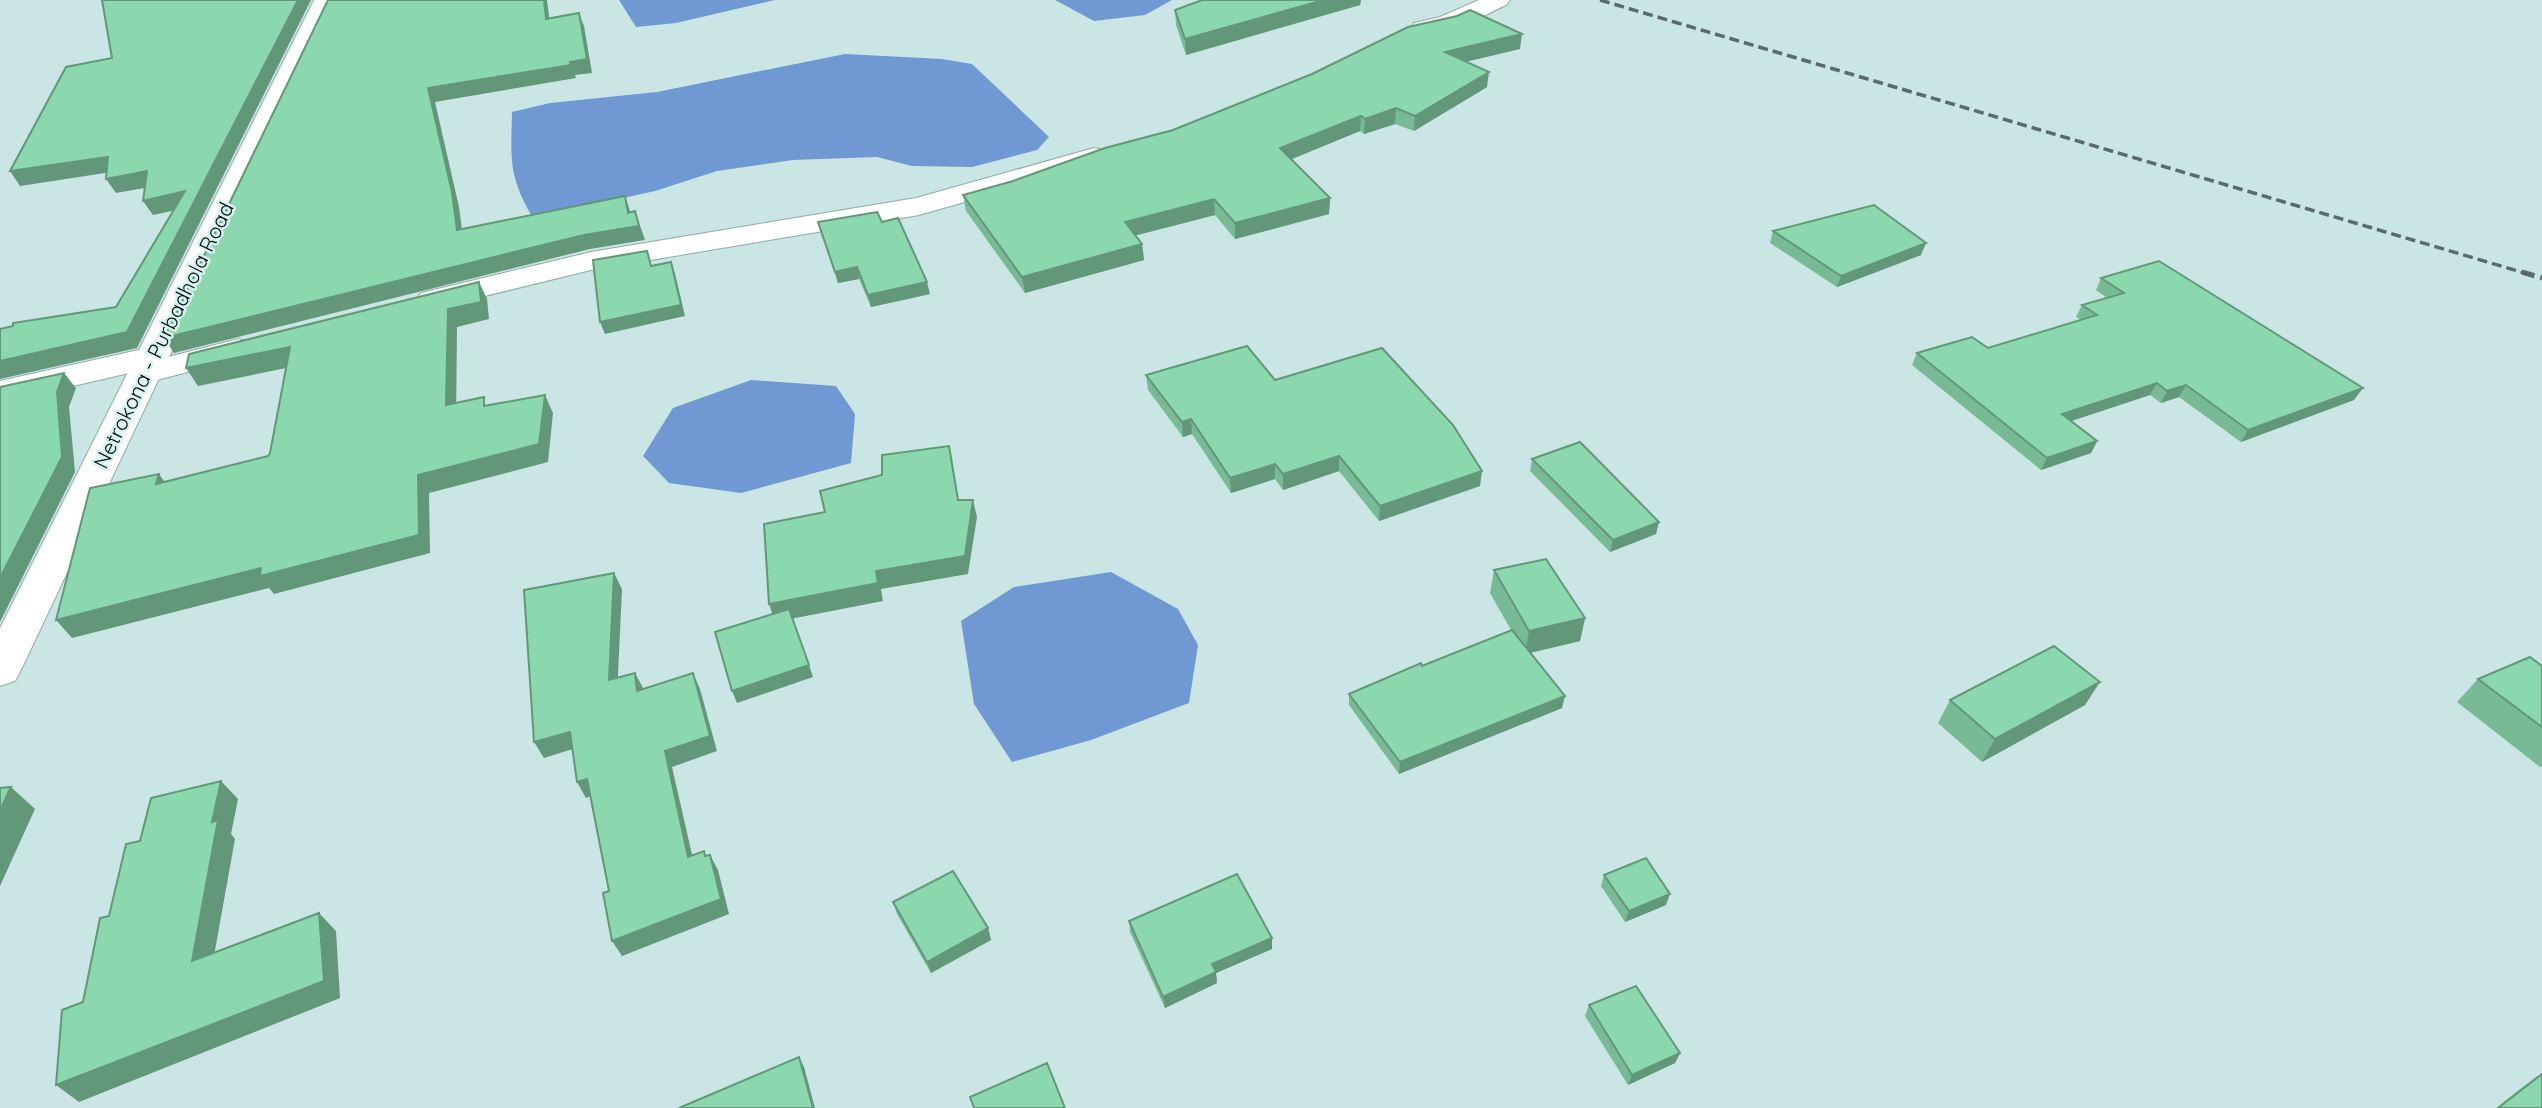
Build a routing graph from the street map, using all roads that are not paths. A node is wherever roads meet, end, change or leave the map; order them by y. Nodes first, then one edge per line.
1 (326, 0) edge
2 (1498, 0) edge
3 (1399, 33) edge
4 (1120, 148) edge
5 (407, 306) edge
6 (263, 343) edge
7 (149, 365) junction
8 (0, 392) edge
9 (0, 670) edge

1 - 7 main road, Netrokona - Purbadhola Road
2 - 3 main road
4 - 5 main road
6 - 7 main road
7 - 8 main road
7 - 9 main road, Netrokona - Purbadhola Road

